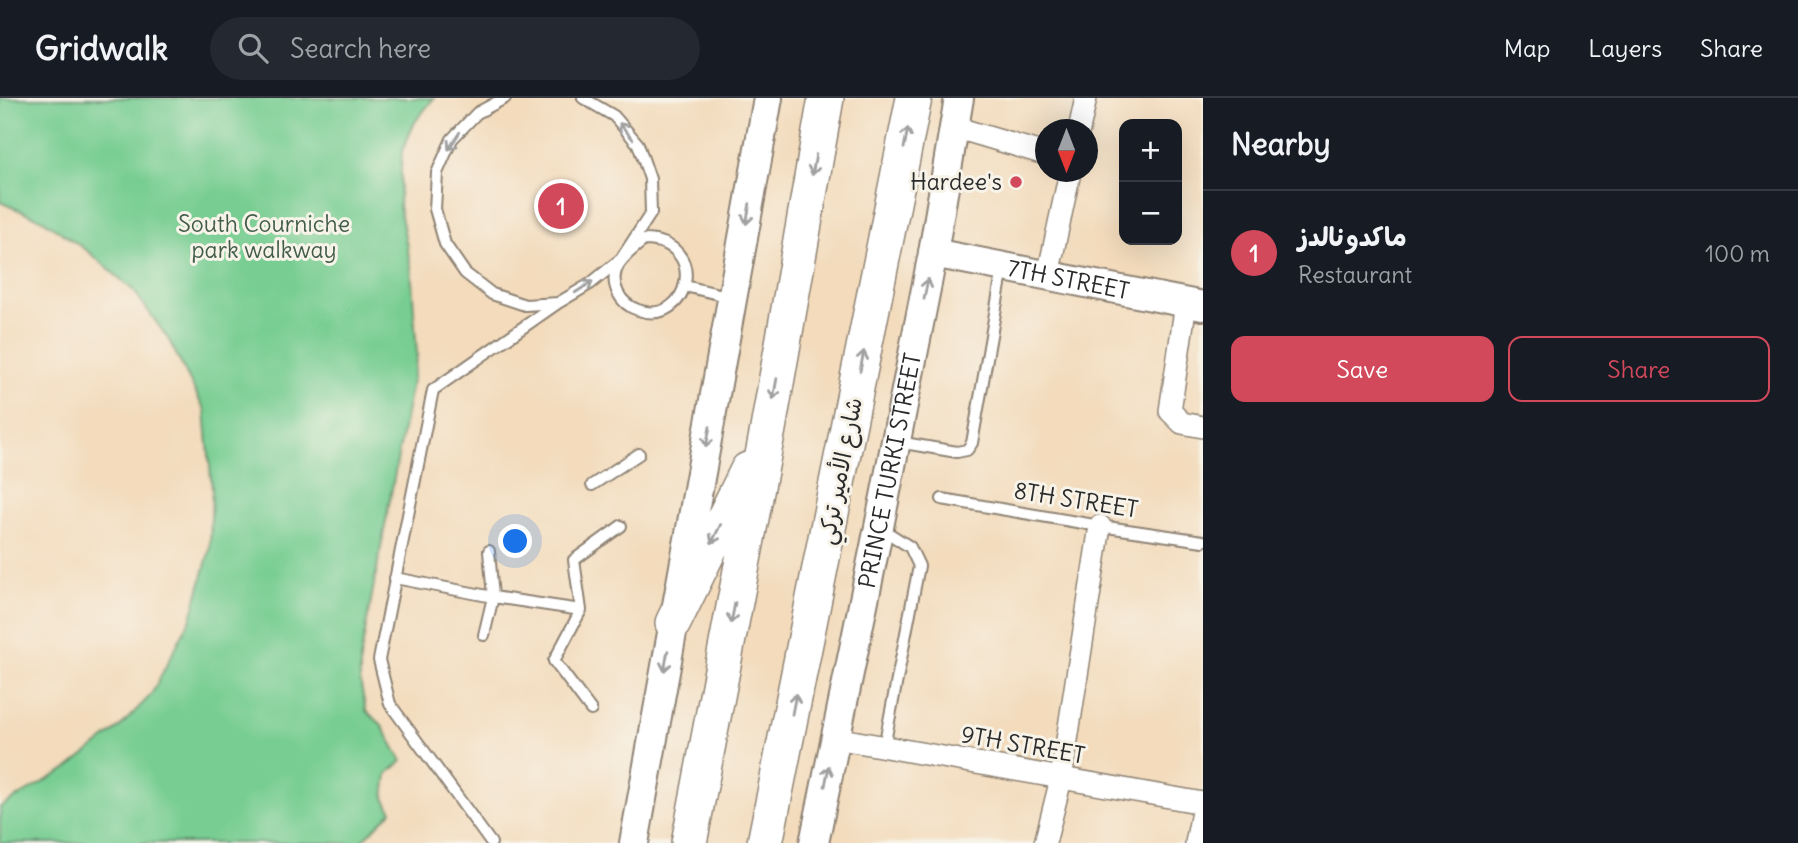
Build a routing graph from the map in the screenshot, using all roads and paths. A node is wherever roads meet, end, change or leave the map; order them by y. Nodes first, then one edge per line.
1 (505, 98) edge
2 (583, 98) edge
3 (768, 98) edge
4 (826, 98) edge
5 (914, 98) edge
6 (959, 98) edge
7 (1086, 98) edge
8 (1081, 119) edge
9 (954, 127) junction
10 (1035, 151) edge
11 (1068, 182) edge
12 (933, 253) junction
13 (621, 259) junction
14 (1003, 267) junction
15 (1048, 275) junction
16 (685, 286) junction
17 (734, 298) junction
18 (558, 303) junction
19 (1195, 305) edge
20 (1203, 428) edge
21 (768, 429) junction
22 (895, 441) junction
23 (639, 454) dead end
24 (592, 485) dead end
25 (942, 499) dead end
26 (621, 526) dead end
27 (1100, 526) junction
28 (879, 527) junction
29 (1203, 541) edge
30 (489, 551) dead end
31 (395, 578) junction
32 (493, 597) junction
33 (581, 610) junction
34 (673, 623) junction
35 (484, 635) dead end
36 (591, 710) dead end
37 (835, 738) junction
38 (785, 747) junction
39 (884, 747) junction
40 (1060, 779) junction
41 (1203, 805) edge
42 (491, 843) edge
43 (634, 843) edge
44 (689, 843) edge
45 (765, 843) edge
46 (774, 843) edge
47 (814, 843) edge
48 (1045, 843) edge
49 (1196, 843) edge

1 -> 18 lane
13 -> 2 lane
3 -> 17 street
4 -> 21 main road
38 -> 5 main road, شارع الأمير تركي
6 - 9 street, PRINCE TURKI STREET
7 - 8 street
9 - 10 street
9 - 12 street, PRINCE TURKI STREET
11 - 15 street
12 - 14 street, 7TH STREET
22 -> 12 street, PRINCE TURKI STREET
13 - 16 lane
13 - 16 lane
18 -> 13 lane
14 - 15 street, 7TH STREET
14 - 22 lane
15 - 19 street, 7TH STREET
16 - 17 lane
17 -> 34 street
18 - 31 lane
19 - 20 street
21 -> 34 main road
21 -> 44 main road
22 - 28 street, PRINCE TURKI STREET
23 - 24 lane
25 - 27 lane, 8TH STREET
26 - 33 lane
27 - 29 lane, 8TH STREET
27 - 40 street
28 - 37 street, PRINCE TURKI STREET
28 - 39 lane
30 - 32 lane
31 - 32 lane
31 - 42 lane
32 - 33 lane
32 - 35 lane
33 - 36 lane
34 -> 43 street
37 - 39 street, 9TH STREET
47 -> 37 street, PRINCE TURKI STREET
38 - 45 main road, شارع الأمير تركي
38 - 46 main road
39 - 40 street, 9TH STREET
40 - 41 street, 9TH STREET
40 - 48 street
41 - 49 street

